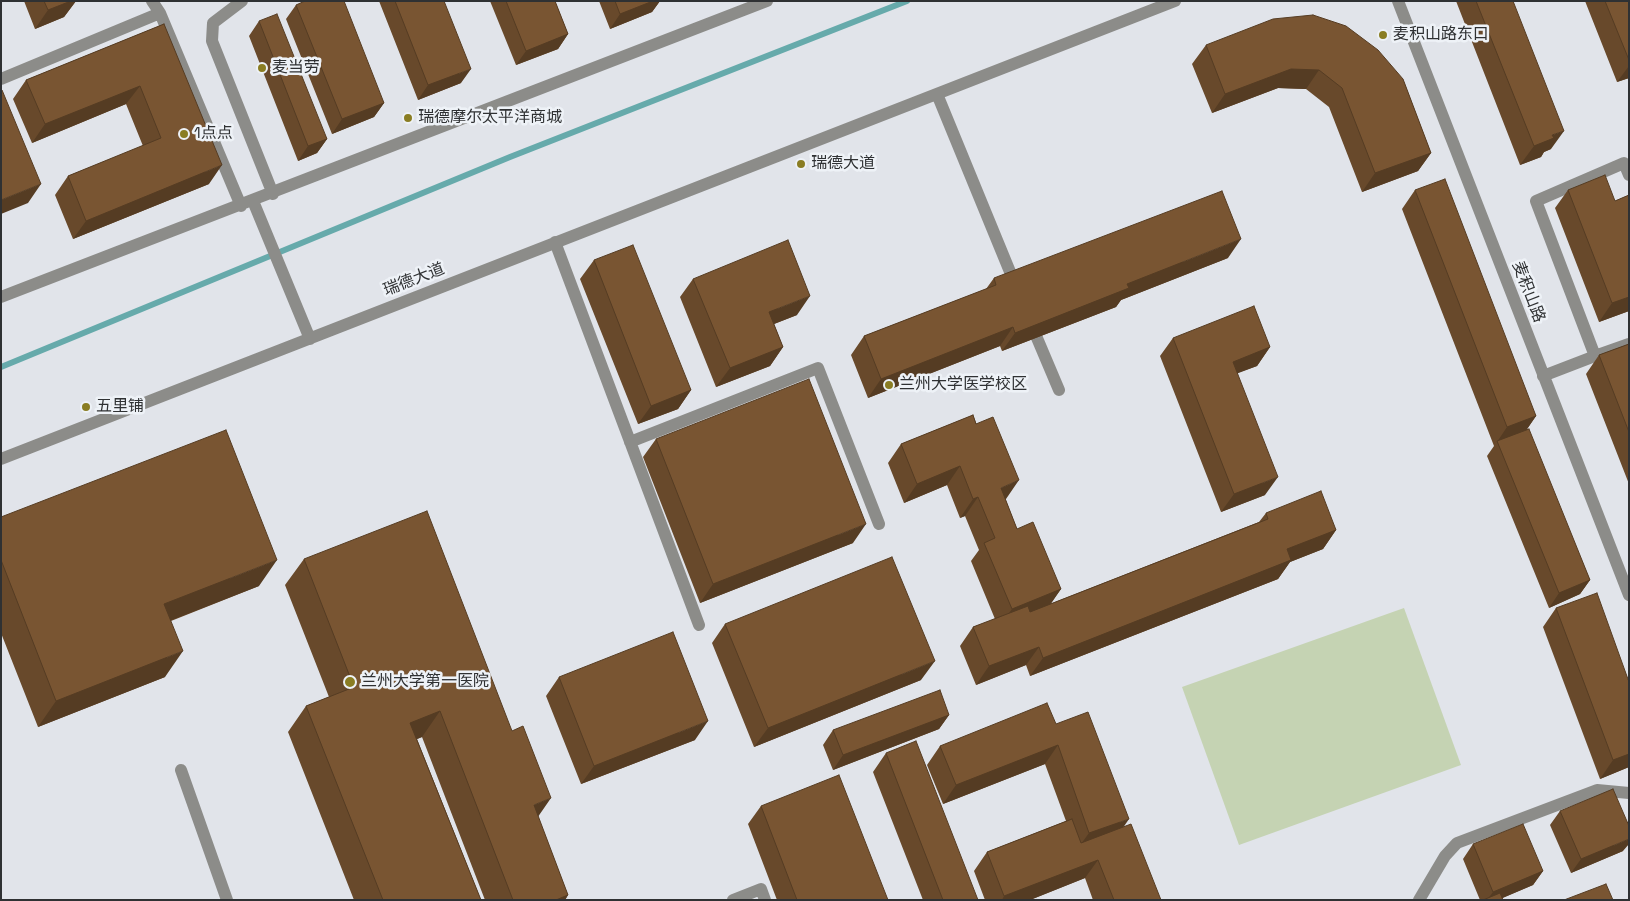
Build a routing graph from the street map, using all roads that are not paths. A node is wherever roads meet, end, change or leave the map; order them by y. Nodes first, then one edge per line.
1 (152, 1) edge
2 (767, 1) edge
3 (1175, 1) edge
4 (1398, 1) edge
5 (241, 2) edge
6 (160, 13) junction
7 (1, 78) edge
8 (937, 94) junction
9 (1629, 175) edge
10 (273, 194) junction
11 (247, 204) junction
12 (555, 242) junction
13 (1015, 284) edge
14 (1, 297) edge
15 (1037, 338) edge
16 (310, 339) junction
17 (1629, 344) edge
18 (1595, 356) junction
19 (1544, 376) junction
20 (1059, 390) dead end
21 (630, 442) junction
22 (1, 459) edge
23 (879, 524) dead end
24 (1629, 595) edge
25 (698, 625) dead end
26 (181, 770) dead end
27 (1629, 793) edge
28 (227, 900) edge
29 (733, 900) edge
30 (765, 900) edge
31 (1419, 900) edge

1 - 6 street
2 - 10 street
3 - 8 street, 瑞德大道
4 - 19 street, 麦积山路
5 - 10 street
6 - 7 street
6 - 11 street
8 - 12 street, 瑞德大道
8 - 13 street
9 - 18 street
10 - 11 street
11 - 14 street
11 - 16 street
12 - 16 street, 瑞德大道
12 - 21 street
15 - 20 street
16 - 22 street, 瑞德大道
17 - 18 street
18 - 19 street
19 - 24 street, 麦积山路
21 - 23 street
21 - 25 street
26 - 28 street
27 - 31 street
29 - 30 street

